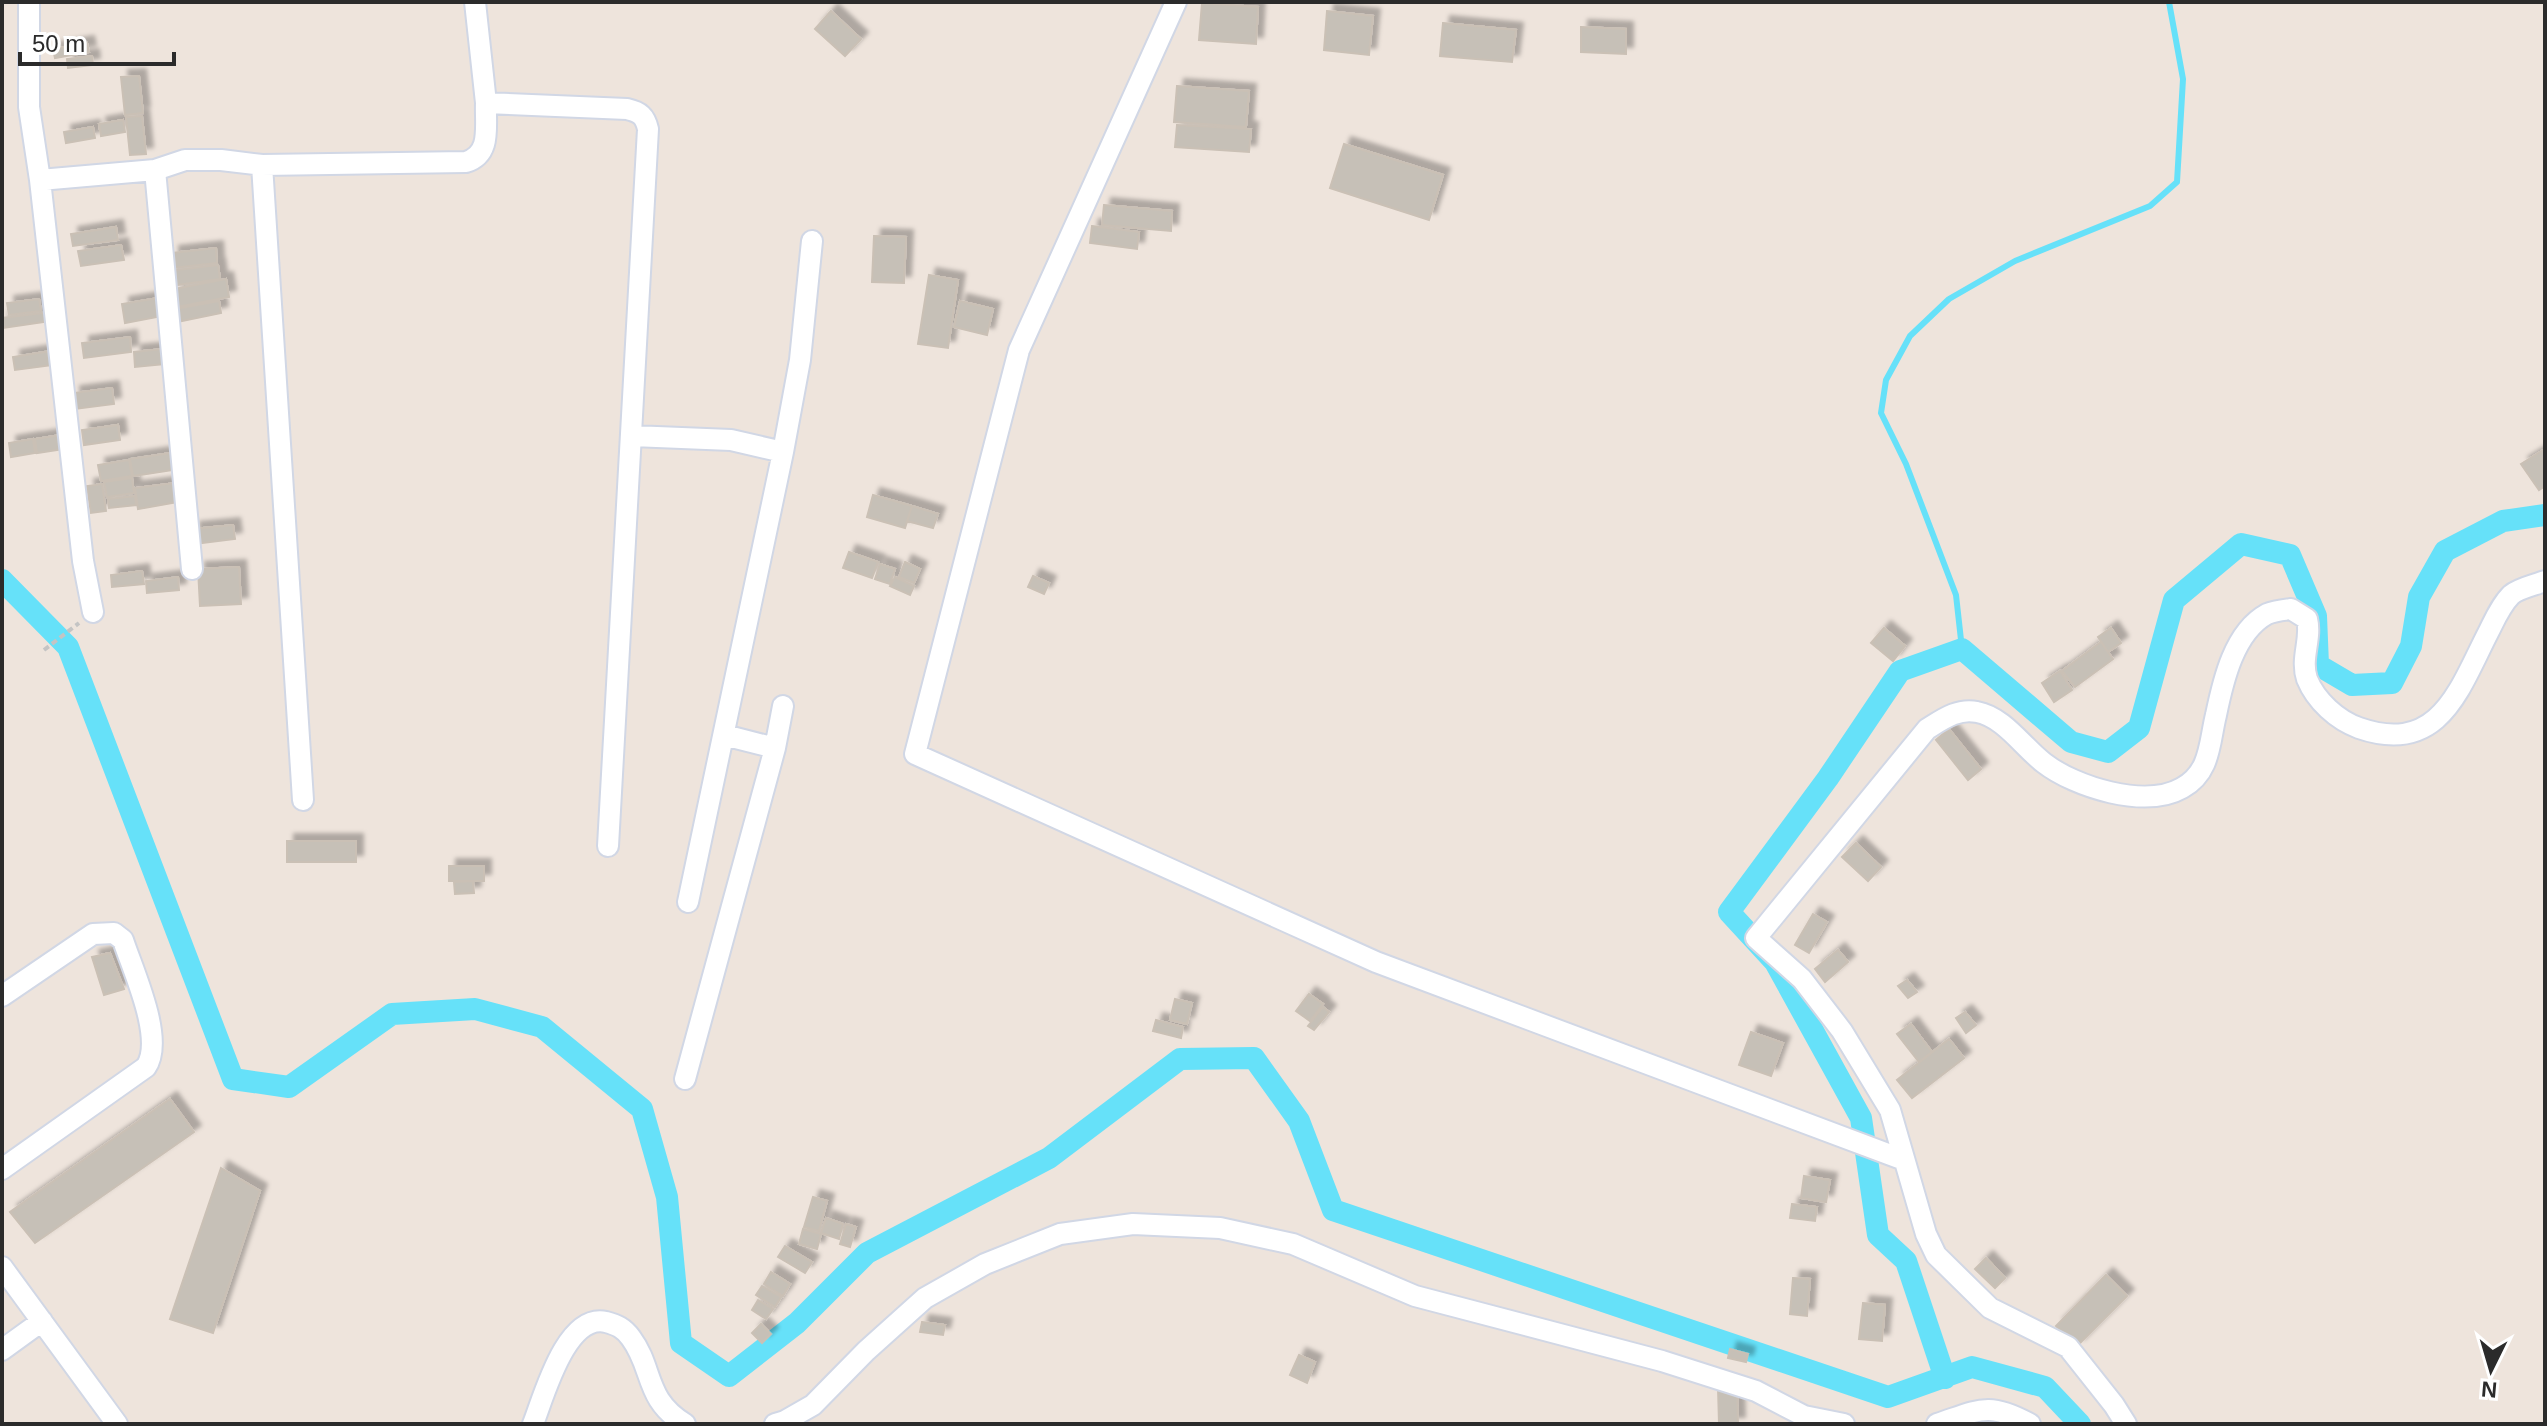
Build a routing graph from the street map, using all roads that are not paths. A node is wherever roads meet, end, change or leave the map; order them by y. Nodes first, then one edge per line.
1 (29, 2) edge
2 (475, 2) edge
3 (1176, 2) edge
4 (486, 103) junction
5 (262, 165) junction
6 (155, 170) junction
7 (40, 180) junction
8 (812, 241) dead end
9 (632, 436) junction
10 (783, 452) junction
11 (192, 569) dead end
12 (2545, 581) edge
13 (93, 612) road end
14 (783, 706) dead end
15 (724, 735) junction
16 (775, 748) junction
17 (303, 800) dead end
18 (608, 846) dead end
19 (688, 902) dead end
20 (2, 996) edge
21 (685, 1079) dead end
22 (1904, 1160) junction
23 (2, 1169) edge
24 (2, 1267) edge
25 (42, 1321) junction
26 (2, 1350) edge
27 (117, 1424) edge
28 (533, 1424) edge
29 (685, 1424) edge
30 (775, 1424) edge
31 (1844, 1424) edge
32 (1937, 1424) edge
33 (2030, 1424) edge
34 (2126, 1424) edge

1 - 7 street
2 - 4 street
3 - 22 street
4 - 5 street
4 - 9 street
5 - 6 street
5 - 17 street
6 - 7 street
6 - 11 street
7 - 13 street
8 - 10 street
9 - 10 street
9 - 18 street
10 - 15 street
12 - 22 street
14 - 16 street
15 - 16 street
15 - 19 street
16 - 21 street
20 - 23 street
22 - 34 street
24 - 25 street
25 - 26 street
25 - 27 street
28 - 29 street
30 - 31 street
32 - 33 street

